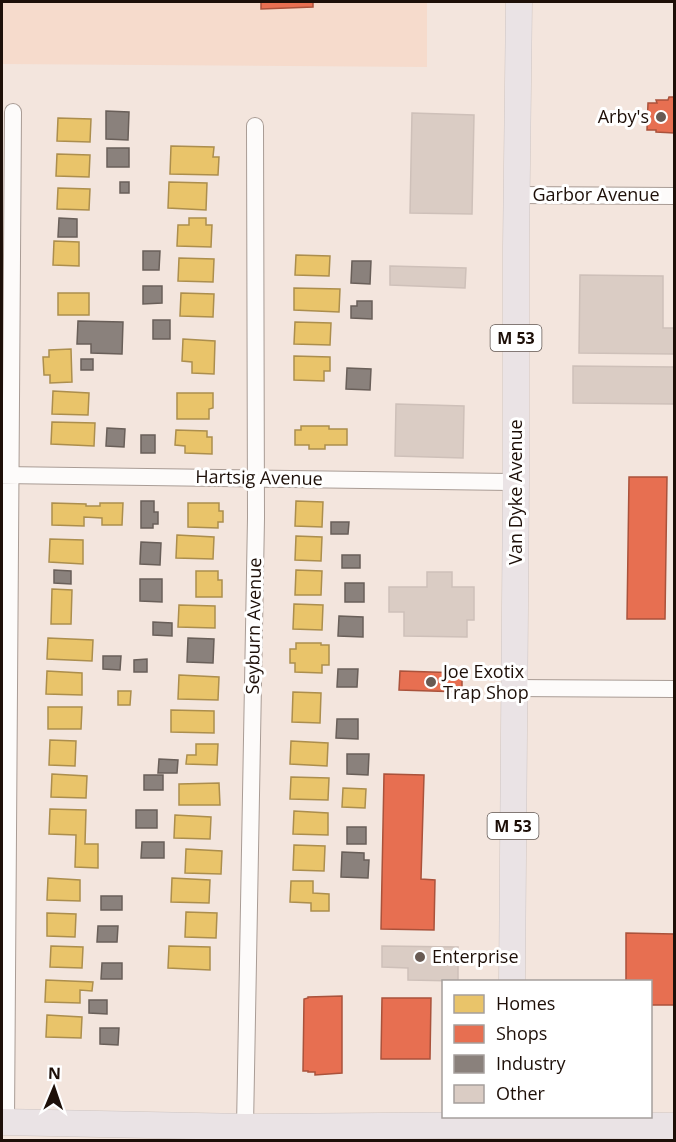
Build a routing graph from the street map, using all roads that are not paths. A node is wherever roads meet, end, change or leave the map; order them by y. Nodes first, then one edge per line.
1 (519, 2) edge
2 (13, 112) dead end
3 (255, 126) dead end
4 (517, 195) junction
5 (675, 196) edge
6 (6, 475) edge
7 (255, 478) junction
8 (516, 482) junction
9 (514, 688) junction
10 (675, 689) edge
11 (512, 980) edge
12 (4, 1121) edge
13 (675, 1126) edge
14 (244, 1127) junction
15 (510, 1127) edge
16 (119, 1132) edge
17 (209, 1133) edge

1 - 4 main road, Van Dyke Avenue / M 53
2 - 6 street
3 - 7 street, Seyburn Avenue
4 - 5 street, Garbor Avenue
4 - 8 main road, Van Dyke Avenue / M 53
6 - 7 street, Hartsig Avenue
6 - 12 street
7 - 8 street, Hartsig Avenue
7 - 14 street, Seyburn Avenue
8 - 9 main road, Van Dyke Avenue / M 53
9 - 10 street
9 - 11 main road, Van Dyke Avenue / M 53
12 - 16 main road
13 - 15 main road
14 - 15 main road
14 - 17 main road
16 - 17 main road

